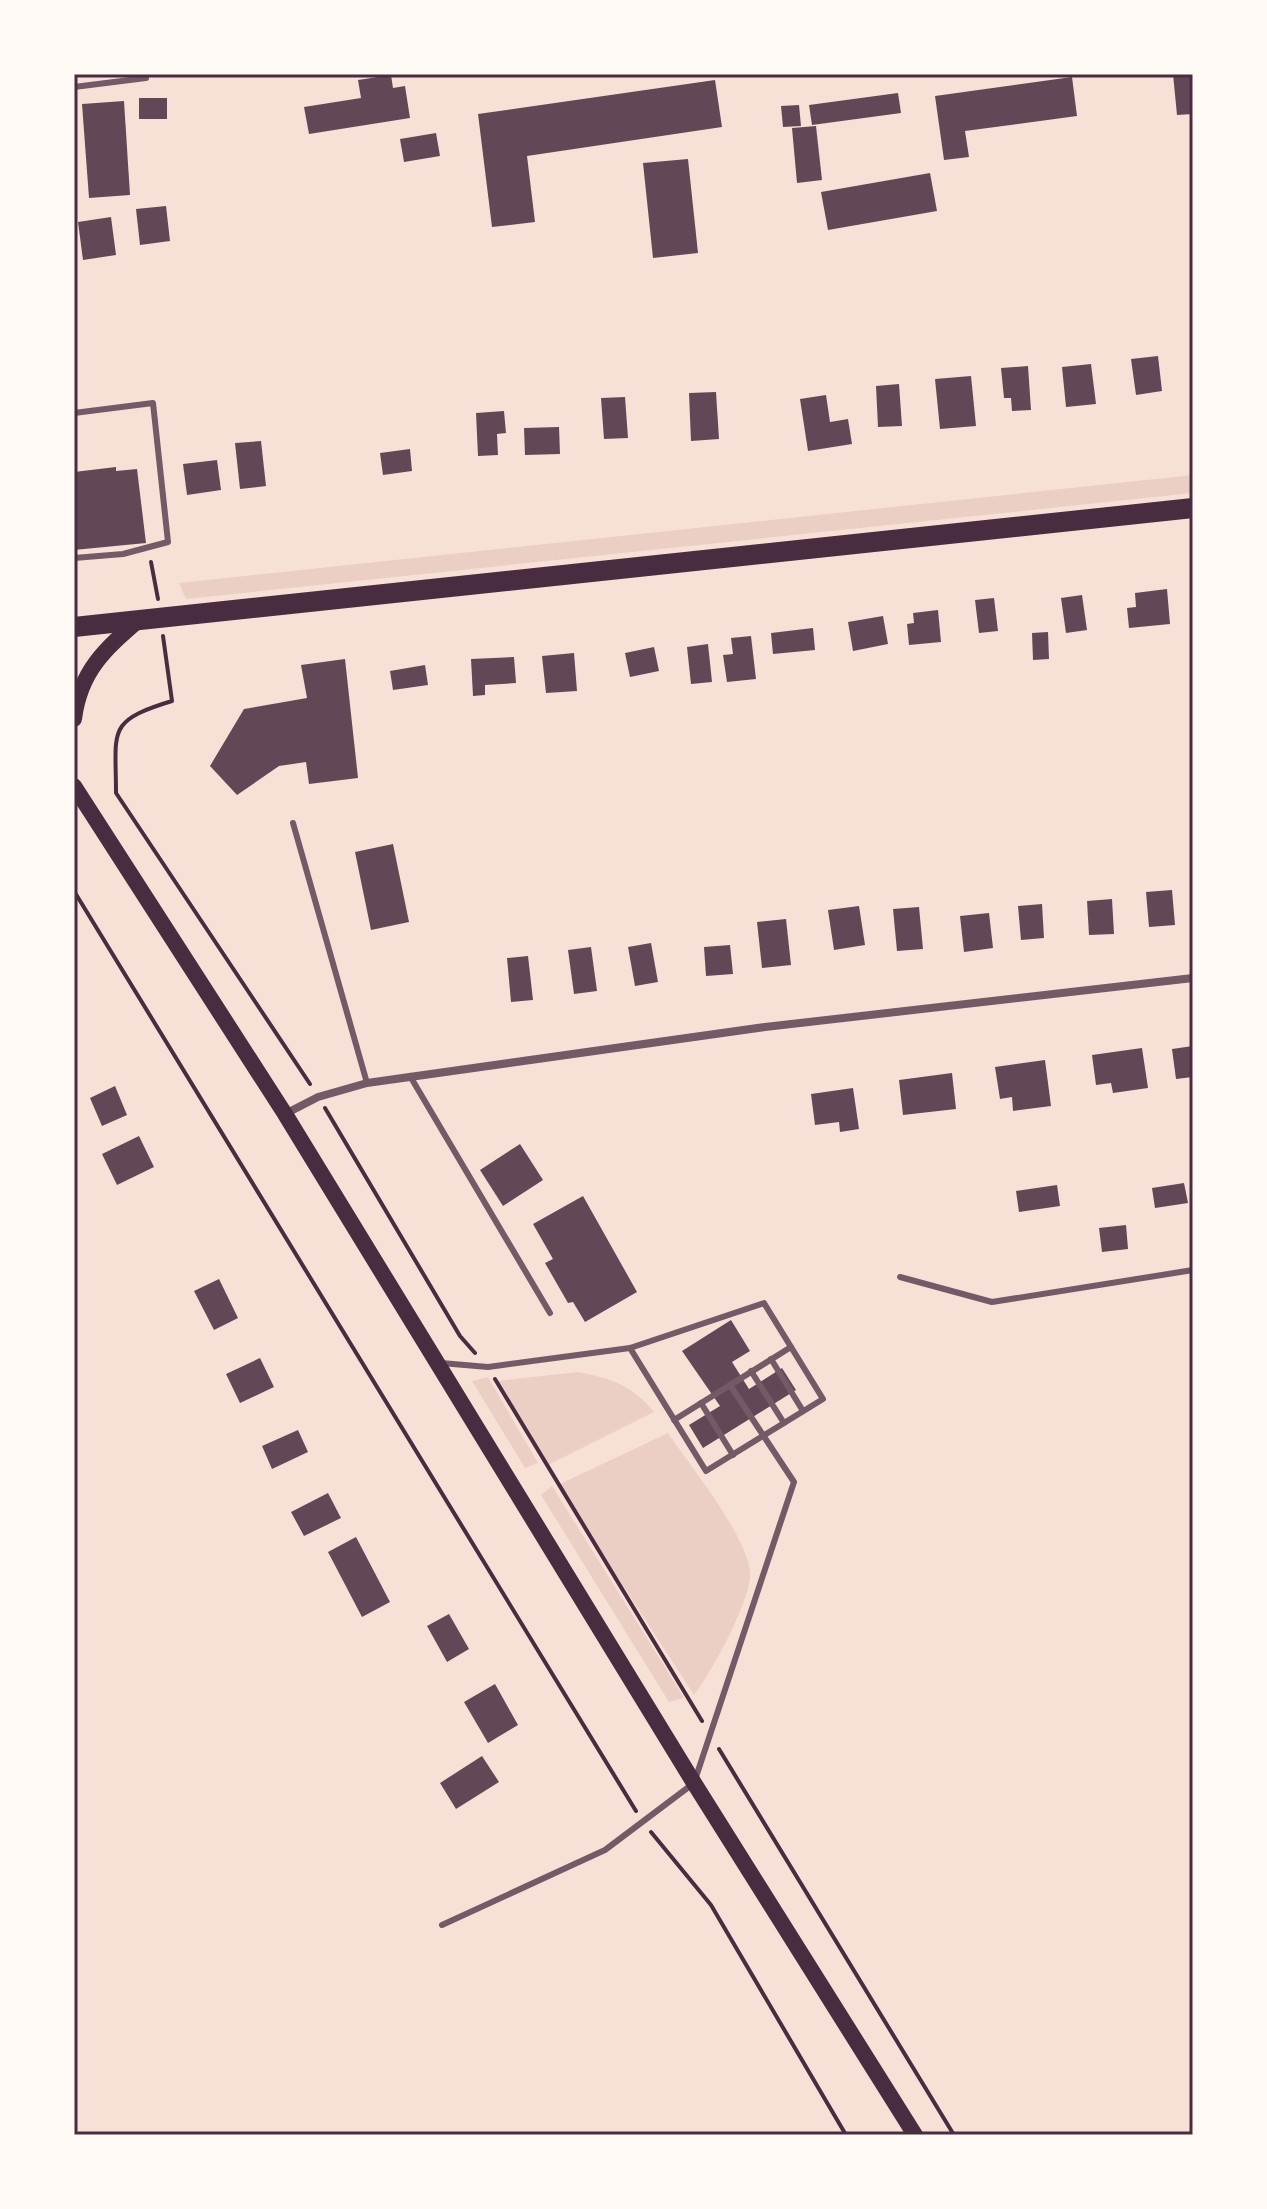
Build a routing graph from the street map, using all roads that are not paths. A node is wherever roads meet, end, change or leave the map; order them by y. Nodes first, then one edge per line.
1 (146, 78) dead end
2 (74, 87) edge
3 (74, 413) edge
4 (1193, 508) edge
5 (74, 558) edge
6 (140, 619) junction
7 (79, 624) edge
8 (74, 719) edge
9 (74, 769) edge
10 (76, 794) edge
11 (293, 823) dead end
12 (1193, 978) edge
13 (410, 1076) junction
14 (367, 1083) junction
15 (285, 1114) junction
16 (1193, 1270) edge
17 (900, 1277) dead end
18 (550, 1313) dead end
19 (791, 1347) junction
20 (630, 1348) junction
21 (771, 1359) junction
22 (438, 1363) junction
23 (751, 1371) junction
24 (730, 1385) junction
25 (701, 1403) junction
26 (803, 1411) junction
27 (674, 1420) junction
28 (784, 1423) junction
29 (762, 1437) junction
30 (733, 1455) junction
31 (694, 1783) junction
32 (442, 1925) dead end
33 (915, 2135) edge

1 - 2 lane
3 - 5 lane
4 - 6 highway
6 - 7 highway
6 - 8 main road
9 - 10 main road
10 - 15 main road
11 - 14 lane
12 - 13 street
13 - 14 street
13 - 18 lane
14 - 15 street
15 - 22 main road
16 - 17 lane
19 - 20 lane
19 - 21 lane
19 - 26 lane
20 - 22 lane
20 - 27 lane
21 - 23 lane
21 - 26 lane
22 - 31 main road
23 - 24 lane
23 - 28 lane
24 - 25 lane
24 - 29 lane
25 - 27 lane
25 - 30 lane
26 - 28 lane
27 - 30 lane
28 - 29 lane
29 - 30 lane
29 - 31 lane
31 - 32 lane
31 - 33 main road

